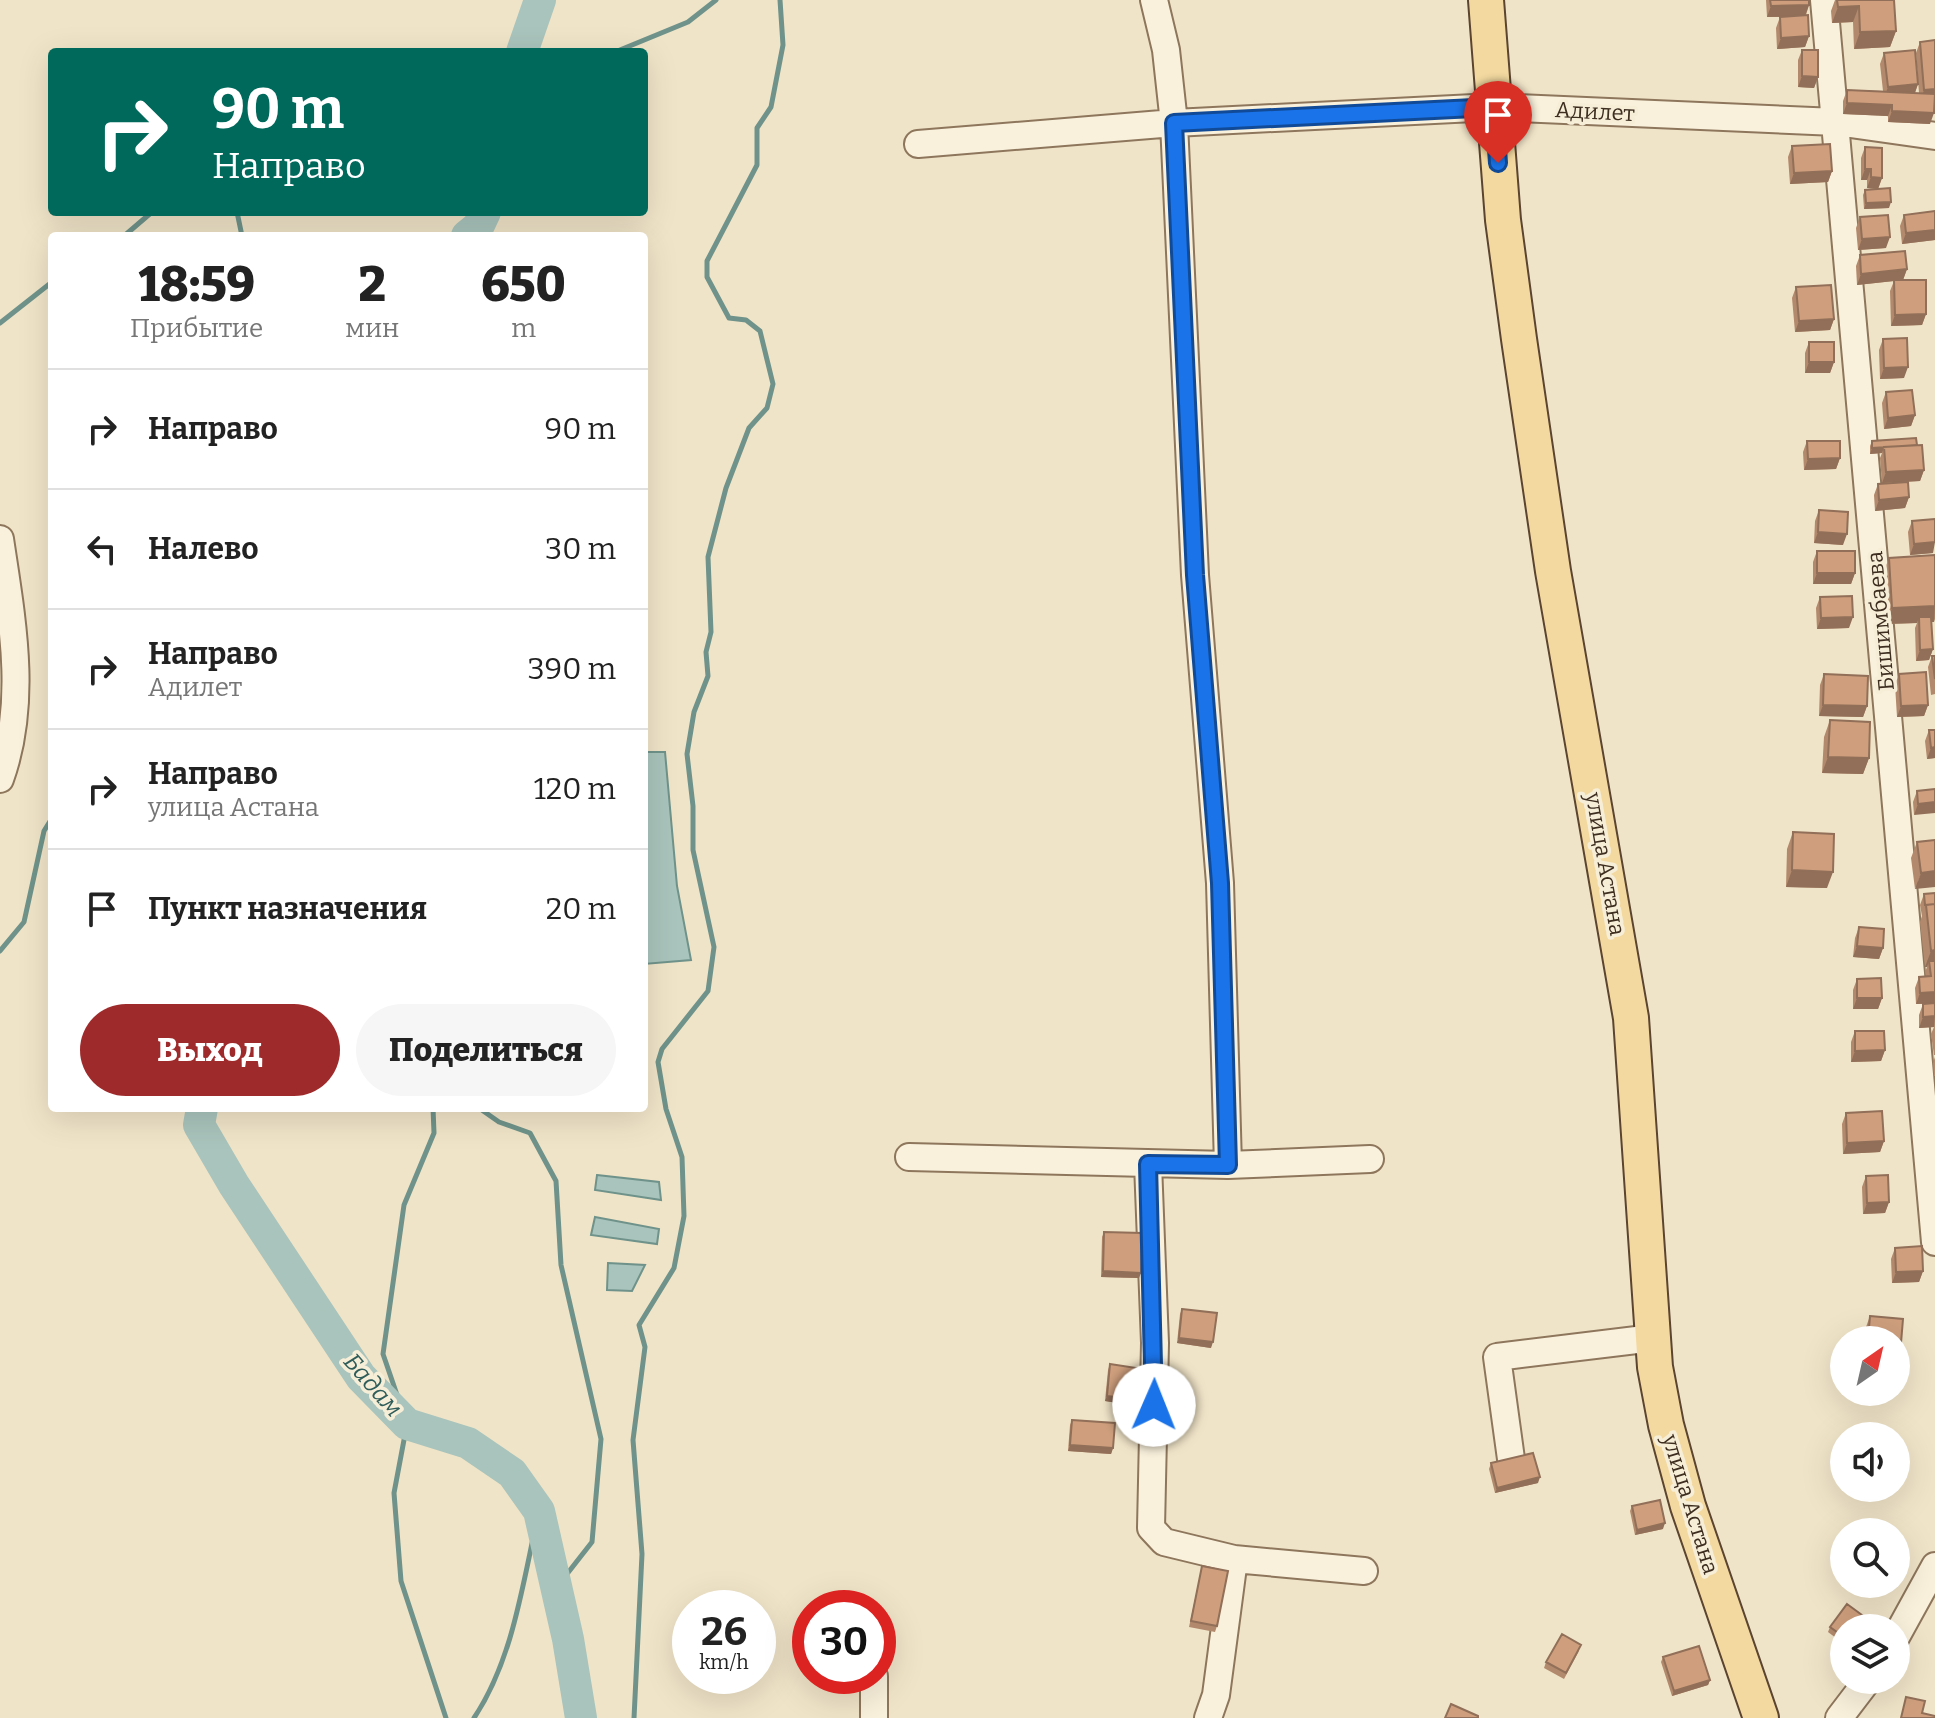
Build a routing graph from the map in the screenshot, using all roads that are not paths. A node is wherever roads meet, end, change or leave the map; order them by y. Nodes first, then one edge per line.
1 (1154, 0) edge
2 (1486, 0) edge
3 (1824, 0) edge
4 (1494, 107) junction
5 (1836, 122) junction
6 (1174, 123) junction
7 (1935, 136) edge
8 (918, 144) dead end
9 (0, 539) edge
10 (0, 779) edge
11 (909, 1157) dead end
12 (1370, 1159) dead end
13 (1148, 1164) junction
14 (1228, 1165) junction
15 (1935, 1242) edge
16 (1653, 1338) junction
17 (1511, 1459) edge
18 (1234, 1559) junction
19 (1935, 1566) edge
20 (1364, 1571) dead end
21 (1909, 1614) edge
22 (874, 1694) edge
23 (1857, 1694) edge
24 (874, 1718) edge
25 (1208, 1718) edge
26 (1761, 1718) edge
27 (1839, 1718) edge

1 - 6 street
2 - 4 main road, улица Астана
3 - 5 street, Бишимбаева
4 - 5 street, Адилет
4 - 6 street, Адилет
4 - 16 main road, улица Астана
5 - 7 street, Адилет
5 - 15 street, Бишимбаева
6 - 8 street, Адилет
6 - 14 street
9 - 10 street
11 - 13 street
12 - 14 street
13 - 14 street
13 - 18 street
16 - 17 street
16 - 26 main road, улица Астана
18 - 20 street
18 - 25 street
19 - 21 street
22 - 24 street
23 - 27 street

